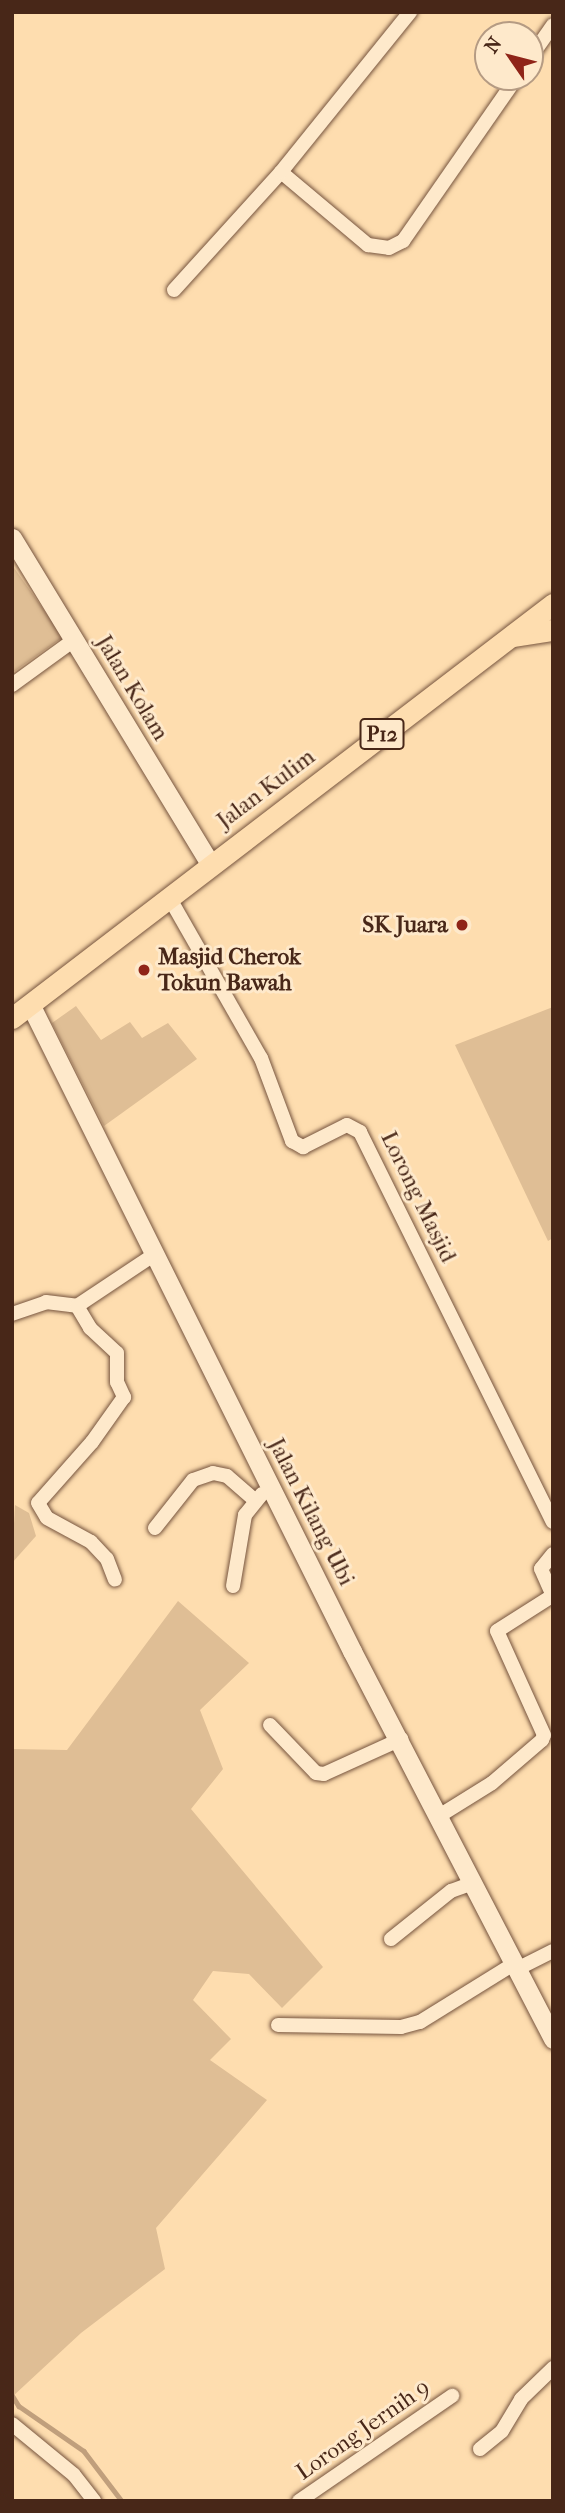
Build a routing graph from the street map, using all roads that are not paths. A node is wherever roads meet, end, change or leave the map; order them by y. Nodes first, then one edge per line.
1 (410, 12) edge
2 (507, 91) edge
3 (281, 172) junction
4 (174, 290) dead end
5 (12, 538) edge
6 (553, 604) edge
7 (553, 630) edge
8 (507, 638) junction
9 (74, 640) junction
10 (12, 685) edge
11 (210, 864) junction
12 (169, 897) junction
13 (30, 1004) junction
14 (12, 1018) edge
15 (155, 1254) junction
16 (77, 1306) junction
17 (12, 1314) edge
18 (271, 1486) junction
19 (255, 1500) junction
20 (553, 1522) edge
21 (155, 1528) dead end
22 (553, 1554) edge
23 (115, 1580) dead end
24 (233, 1586) dead end
25 (552, 1596) edge
26 (270, 1725) dead end
27 (401, 1739) junction
28 (439, 1816) junction
29 (473, 1883) junction
30 (391, 1939) dead end
31 (553, 1951) edge
32 (516, 1966) junction
33 (278, 2025) dead end
34 (553, 2039) edge
35 (553, 2368) edge
36 (452, 2396) dead end
37 (12, 2424) edge
38 (481, 2449) dead end
39 (94, 2501) edge
40 (299, 2501) edge

1 - 3 street
2 - 3 street
3 - 4 street
5 - 9 street, Jalan Kolam
6 - 8 main road, Jalan Kulim / P12
7 - 8 main road
8 - 11 main road, Jalan Kulim / P12
9 - 10 street
9 - 11 street, Jalan Kolam
11 - 12 main road, Jalan Kulim / P12
12 - 13 main road, Jalan Kulim / P12
12 - 20 street, Lorong Masjid
13 - 14 main road, Jalan Kulim / P12
13 - 15 street, Jalan Kilang Ubi
15 - 16 street
15 - 18 street, Jalan Kilang Ubi
16 - 17 street
16 - 23 street
18 - 19 street
18 - 27 street, Jalan Kilang Ubi
19 - 21 street
19 - 24 street
22 - 25 street
25 - 28 street
26 - 27 street
27 - 28 street, Jalan Kilang Ubi
28 - 29 street, Jalan Kilang Ubi
29 - 30 street
29 - 32 street, Jalan Kilang Ubi
31 - 32 street
32 - 33 street
32 - 34 street, Jalan Kilang Ubi
35 - 38 street
36 - 40 street, Lorong Jernih 9
37 - 39 street

